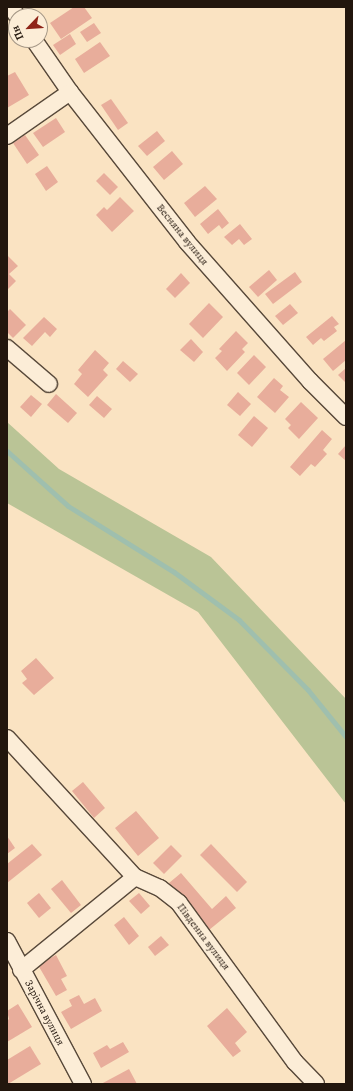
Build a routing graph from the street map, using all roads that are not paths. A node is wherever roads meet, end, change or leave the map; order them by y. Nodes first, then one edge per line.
1 (40, 48) edge
2 (70, 92) junction
3 (7, 136) edge
4 (7, 348) edge
5 (49, 384) dead end
6 (346, 417) edge
7 (7, 738) edge
8 (135, 878) junction
9 (7, 941) edge
10 (21, 970) junction
11 (83, 1084) edge
12 (316, 1084) edge

1 - 2 street, Весняна вулиця
2 - 3 street
2 - 6 street, Весняна вулиця
4 - 5 street
7 - 8 street, Південна вулиця
8 - 10 street
8 - 12 street, Південна вулиця
9 - 10 street, Зарічна вулиця
10 - 11 street, Зарічна вулиця

